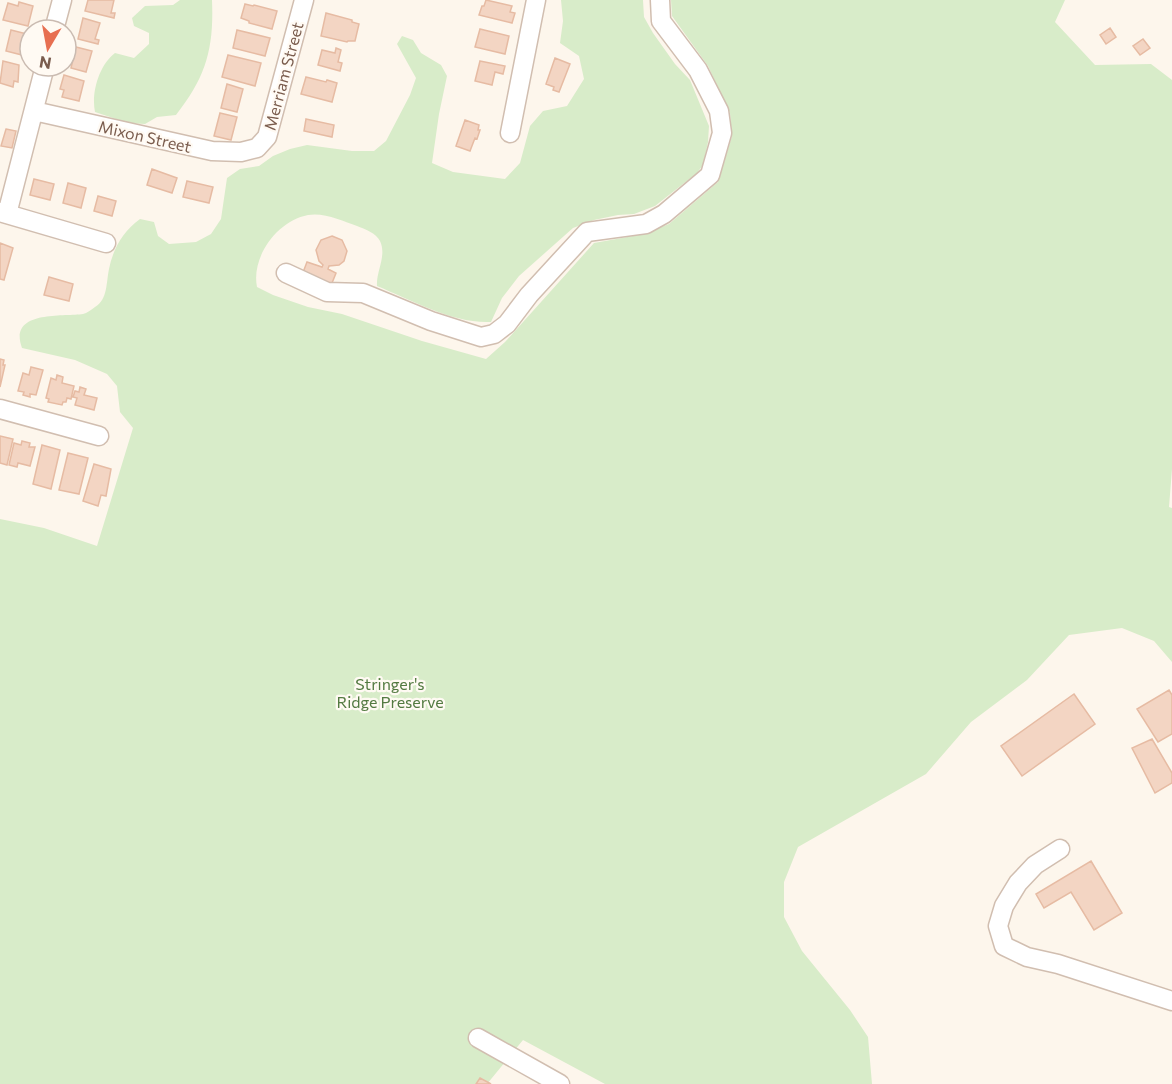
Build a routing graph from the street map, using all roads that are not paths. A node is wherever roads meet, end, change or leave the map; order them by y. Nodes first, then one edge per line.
1 (62, 0) edge
2 (304, 0) edge
3 (536, 0) edge
4 (660, 0) edge
5 (57, 18) edge
6 (42, 78) edge
7 (34, 111) junction
8 (510, 133) dead end
9 (257, 148) joint
10 (3, 213) edge
11 (106, 243) dead end
12 (286, 273) dead end
13 (0, 409) edge
14 (99, 436) dead end
15 (1060, 849) dead end
16 (1172, 1001) edge
17 (478, 1038) dead end
18 (560, 1084) edge

1 - 5 street
2 - 9 street, Merriam Street
3 - 8 street
4 - 12 street
6 - 7 street
7 - 9 street, Mixon Street
7 - 10 street
10 - 11 street
13 - 14 street
15 - 16 street
17 - 18 street

